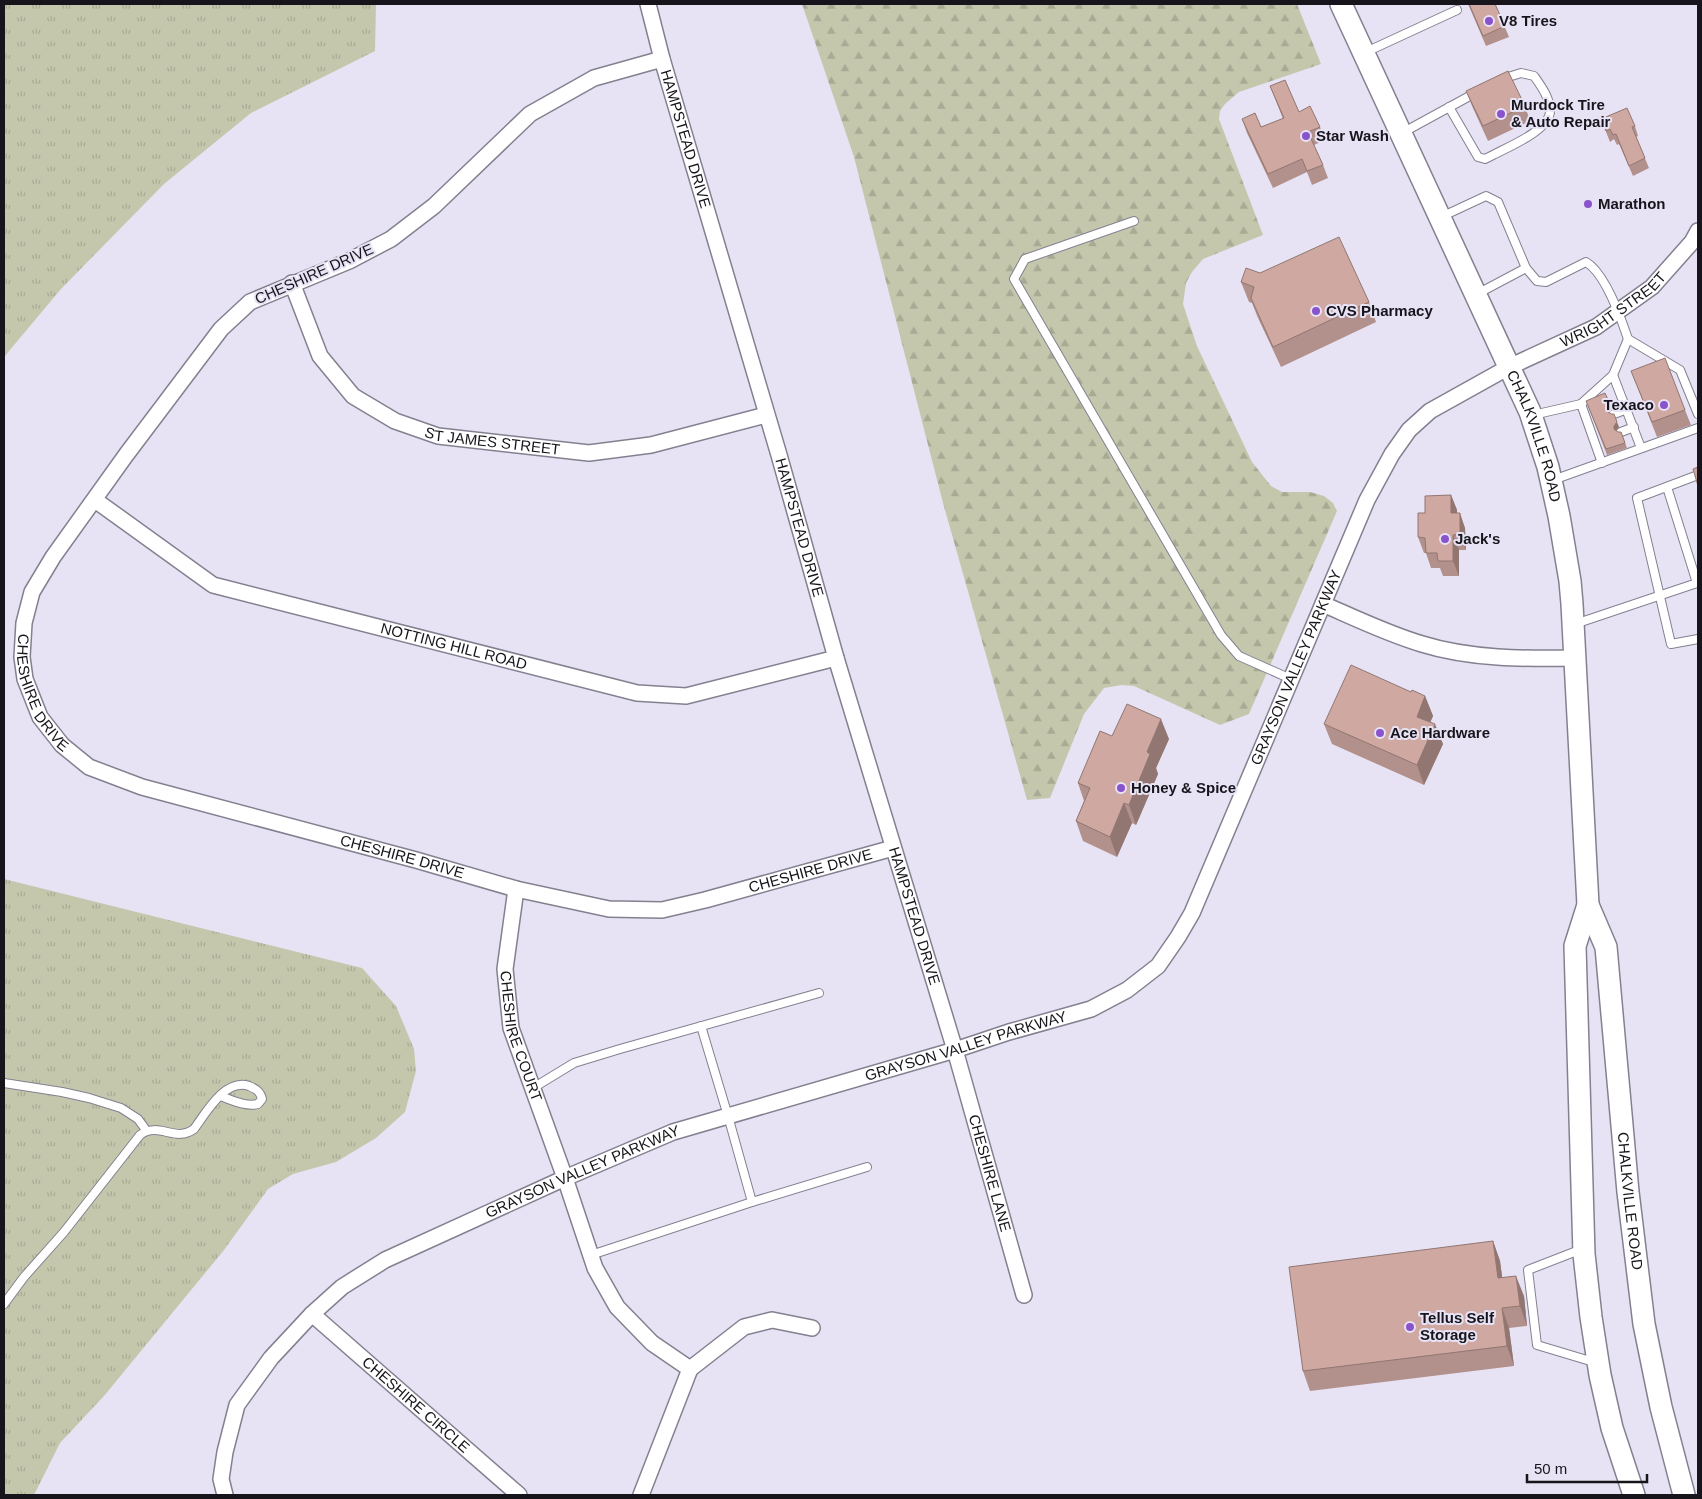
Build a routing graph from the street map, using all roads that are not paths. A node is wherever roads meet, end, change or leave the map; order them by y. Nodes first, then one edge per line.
1 (648, 4) edge
2 (1341, 4) edge
3 (1457, 10) dead end
4 (1364, 53) junction
5 (662, 59) junction
6 (1498, 81) edge
7 (1481, 90) edge
8 (1449, 108) junction
9 (1402, 133) junction
10 (1441, 217) junction
11 (1134, 221) dead end
12 (1698, 231) edge
13 (1526, 268) junction
14 (292, 283) junction
15 (1476, 295) junction
16 (1619, 311) junction
17 (1628, 339) junction
18 (1509, 366) junction
19 (1613, 375) junction
20 (1581, 404) junction
21 (1627, 409) junction
22 (1614, 414) edge
23 (1698, 414) edge
24 (766, 415) junction
25 (1531, 416) junction
26 (1634, 427) junction
27 (1698, 428) edge
28 (1621, 432) edge
29 (1641, 448) junction
30 (1602, 463) junction
31 (1698, 475) edge
32 (1552, 481) junction
33 (1666, 487) junction
34 (95, 500) junction
35 (1698, 585) edge
36 (1660, 595) junction
37 (1323, 604) junction
38 (1573, 624) junction
39 (1698, 639) edge
40 (836, 658) junction
41 (1575, 658) junction
42 (1291, 679) junction
43 (893, 848) junction
44 (516, 889) junction
45 (1588, 905) junction
46 (818, 993) dead end
47 (700, 1026) junction
48 (955, 1050) junction
49 (4, 1082) edge
50 (533, 1088) junction
51 (220, 1096) junction
52 (728, 1116) junction
53 (146, 1130) junction
54 (867, 1167) dead end
55 (565, 1178) junction
56 (752, 1202) junction
57 (1584, 1249) junction
58 (590, 1255) junction
59 (1024, 1295) dead end
60 (4, 1304) edge
61 (312, 1314) junction
62 (812, 1328) dead end
63 (1599, 1364) junction
64 (690, 1369) junction
65 (225, 1495) edge
66 (520, 1495) edge
67 (641, 1495) edge
68 (1634, 1495) edge
69 (1684, 1495) edge

1 - 5 street, HAMPSTEAD DRIVE
2 - 4 main road, CHALKVILLE ROAD
3 - 4 lane
4 - 9 main road, CHALKVILLE ROAD
5 - 14 street, CHESHIRE DRIVE
5 - 24 street, HAMPSTEAD DRIVE
6 - 8 lane
7 - 8 lane
8 - 9 lane
9 - 10 main road, CHALKVILLE ROAD
10 - 13 lane
10 - 15 main road, CHALKVILLE ROAD
11 - 42 lane
12 - 16 street, WRIGHT STREET
13 - 15 lane
13 - 16 lane
14 - 24 street, ST JAMES STREET
14 - 34 street, CHESHIRE DRIVE
15 - 18 main road, CHALKVILLE ROAD
16 - 17 lane
16 - 18 street, WRIGHT STREET
17 - 19 lane
17 - 23 lane
18 - 25 main road, CHALKVILLE ROAD
18 - 37 street, GRAYSON VALLEY PARKWAY
19 - 20 lane
19 - 21 lane
20 - 25 lane
20 - 30 lane
21 - 22 lane
21 - 26 lane
24 - 40 street, HAMPSTEAD DRIVE
25 - 32 main road, CHALKVILLE ROAD
26 - 28 lane
26 - 29 lane
27 - 29 lane
29 - 30 lane
30 - 32 lane
31 - 33 lane
32 - 38 main road, CHALKVILLE ROAD
33 - 35 lane
33 - 36 lane
34 - 40 street, NOTTING HILL ROAD
34 - 44 street, CHESHIRE DRIVE
35 - 36 lane
36 - 38 lane
36 - 39 lane
37 - 41 street
37 - 42 street, GRAYSON VALLEY PARKWAY
38 - 41 main road, CHALKVILLE ROAD
40 - 43 street, HAMPSTEAD DRIVE
41 - 45 main road, CHALKVILLE ROAD
42 - 48 street, GRAYSON VALLEY PARKWAY
43 - 44 street, CHESHIRE DRIVE
43 - 48 street, HAMPSTEAD DRIVE
44 - 50 street, CHESHIRE COURT
45 - 57 main road, CHALKVILLE ROAD
45 - 69 main road, CHALKVILLE ROAD
46 - 47 lane
47 - 50 lane
47 - 52 lane
48 - 52 street, GRAYSON VALLEY PARKWAY
48 - 59 street, CHESHIRE LANE
49 - 53 lane
50 - 55 street, CHESHIRE COURT
51 - 51 lane
51 - 53 lane
52 - 55 street, GRAYSON VALLEY PARKWAY
52 - 56 lane
53 - 60 lane
54 - 56 lane
55 - 58 street
55 - 61 street, GRAYSON VALLEY PARKWAY
56 - 58 lane
57 - 63 main road, CHALKVILLE ROAD
57 - 63 lane
58 - 64 street
61 - 65 street, GRAYSON VALLEY PARKWAY
61 - 66 street, CHESHIRE CIRCLE
62 - 64 street
63 - 68 main road, CHALKVILLE ROAD
64 - 67 street

